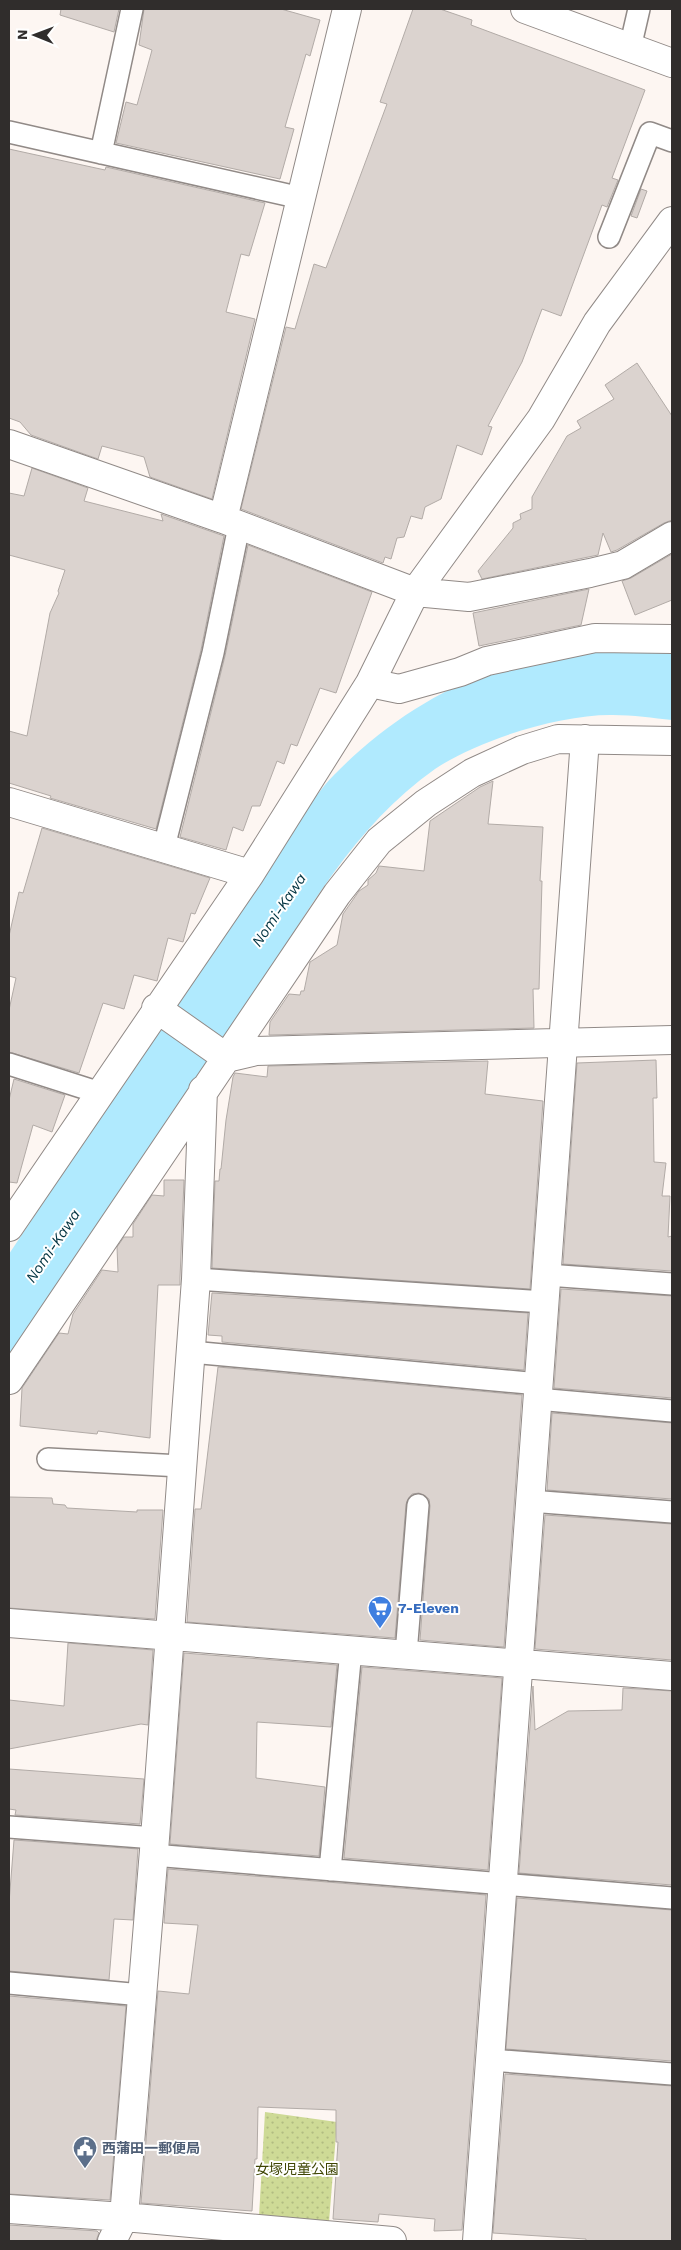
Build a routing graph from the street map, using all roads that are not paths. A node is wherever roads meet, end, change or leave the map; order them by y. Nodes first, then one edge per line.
1 (132, 9) edge
2 (347, 9) edge
3 (524, 9) edge
4 (639, 9) edge
5 (630, 48) junction
6 (672, 63) edge
7 (9, 132) edge
8 (672, 141) edge
9 (101, 152) junction
10 (301, 198) junction
11 (672, 220) edge
12 (609, 237) dead end
13 (9, 444) edge
14 (231, 522) junction
15 (672, 536) edge
16 (415, 592) junction
17 (672, 639) edge
18 (370, 683) junction
19 (585, 739) junction
20 (672, 741) edge
21 (9, 802) edge
22 (164, 847) junction
23 (250, 874) junction
24 (161, 1011) junction
25 (672, 1040) edge
26 (563, 1042) junction
27 (225, 1056) junction
28 (9, 1064) edge
29 (203, 1090) junction
30 (100, 1092) junction
31 (9, 1227) edge
32 (546, 1274) junction
33 (196, 1279) junction
34 (672, 1284) edge
35 (544, 1302) junction
36 (190, 1352) junction
37 (9, 1380) edge
38 (538, 1391) junction
39 (672, 1411) edge
40 (48, 1459) dead end
41 (182, 1466) junction
42 (530, 1501) junction
43 (418, 1505) dead end
44 (672, 1512) edge
45 (9, 1623) edge
46 (168, 1636) junction
47 (351, 1650) junction
48 (406, 1654) junction
49 (518, 1663) junction
50 (672, 1676) edge
51 (9, 1828) edge
52 (154, 1846) junction
53 (330, 1870) junction
54 (503, 1885) junction
55 (672, 1898) edge
56 (9, 1983) edge
57 (142, 1995) junction
58 (490, 2060) junction
59 (672, 2074) edge
60 (9, 2209) edge
61 (124, 2217) junction
62 (112, 2241) edge
63 (392, 2241) edge
64 (477, 2241) edge

1 - 9 lane
2 - 10 street
3 - 5 street
4 - 5 lane
5 - 6 street
7 - 9 lane
8 - 12 lane
9 - 10 lane
10 - 14 street
11 - 16 street
13 - 14 street
14 - 16 street
14 - 22 lane
15 - 16 street
16 - 18 street
17 - 18 street
18 - 23 street
19 - 20 street
19 - 26 street
19 - 27 street
21 - 22 street
22 - 23 street
23 - 24 street
24 - 27 street
24 - 30 street
25 - 26 street
26 - 27 street
26 - 32 street
27 - 29 street
28 - 30 lane
29 - 33 street
29 - 37 street
30 - 31 street
32 - 34 lane
32 - 35 street
33 - 35 lane
33 - 36 street
35 - 38 street
36 - 38 lane
36 - 41 street
38 - 39 lane
38 - 42 street
40 - 41 lane
41 - 46 street
42 - 44 lane
42 - 49 street
43 - 48 lane
45 - 46 street
46 - 47 street
46 - 52 street
47 - 48 street
47 - 53 lane
48 - 49 street
49 - 50 street
49 - 54 street
51 - 52 lane
52 - 53 lane
52 - 57 street
53 - 54 lane
54 - 55 lane
54 - 58 street
56 - 57 lane
57 - 61 street
58 - 59 lane
58 - 64 street
60 - 61 street
61 - 62 street
61 - 63 street

